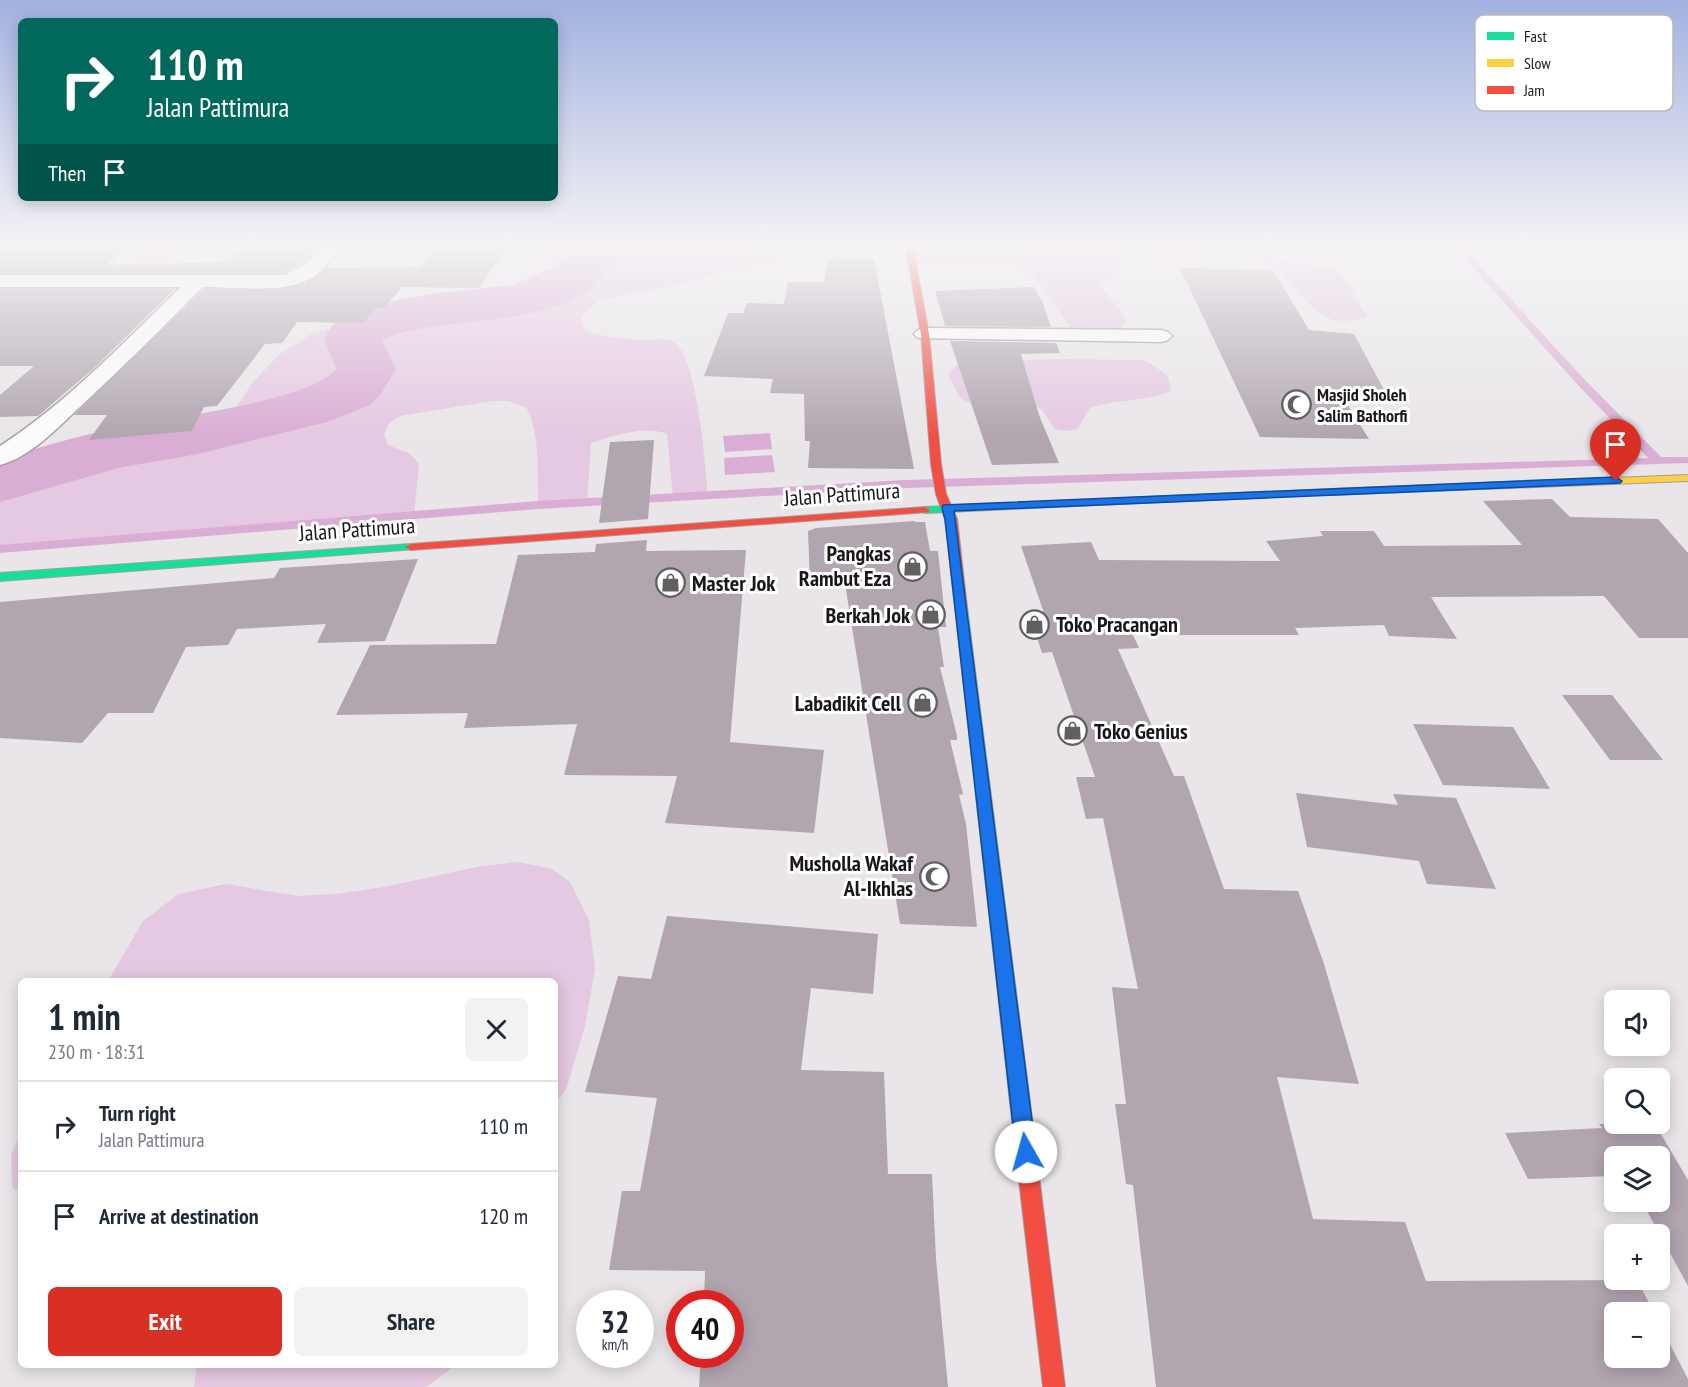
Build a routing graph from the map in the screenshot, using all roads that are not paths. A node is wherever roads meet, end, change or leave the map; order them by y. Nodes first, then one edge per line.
1 (171, 308) edge
2 (920, 308) edge
3 (925, 334) junction
4 (1161, 336) dead end
5 (0, 457) edge
6 (1688, 478) edge
7 (947, 508) junction
8 (0, 578) edge
9 (1054, 1387) edge

1 - 5 street
2 - 3 main road
3 - 4 street
3 - 7 main road
6 - 7 main road, Jalan Pattimura
7 - 8 main road, Jalan Pattimura
7 - 9 main road

